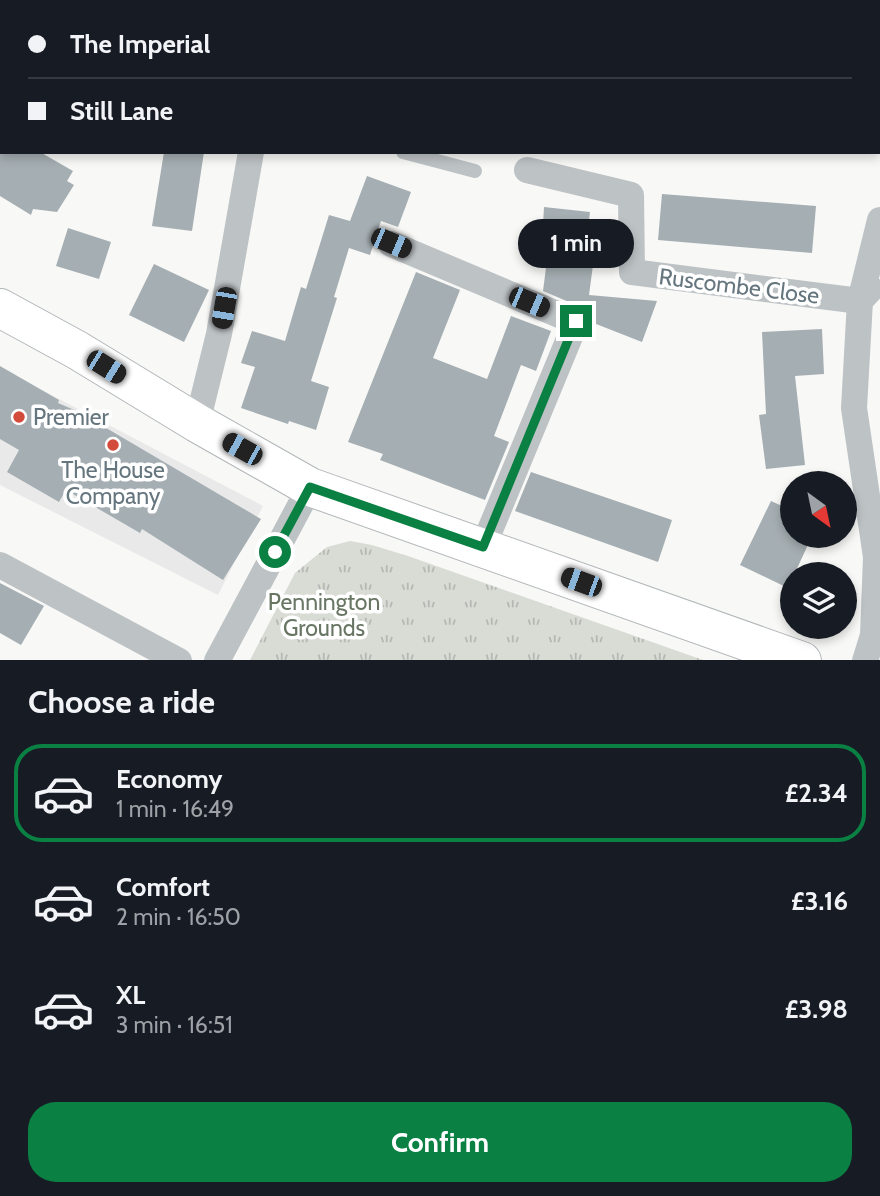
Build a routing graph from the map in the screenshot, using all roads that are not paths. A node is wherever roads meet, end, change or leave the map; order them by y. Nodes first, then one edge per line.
1 (251, 154) edge
2 (411, 154) edge
3 (527, 170) dead end
4 (475, 171) dead end
5 (880, 220) edge
6 (391, 243) dead end
7 (880, 279) edge
8 (860, 301) junction
9 (0, 308) edge
10 (197, 423) junction
11 (310, 487) junction
12 (483, 547) junction
13 (0, 565) edge
14 (876, 635) edge
15 (179, 660) edge
16 (217, 660) edge
17 (802, 660) edge
18 (865, 660) edge

1 - 10 street
2 - 4 lane
3 - 8 street, Ruscombe Close
5 - 8 street
6 - 12 street
7 - 8 street
8 - 14 street
9 - 10 highway
10 - 11 highway
11 - 12 highway
11 - 16 street
12 - 17 highway
13 - 15 street
14 - 18 street

